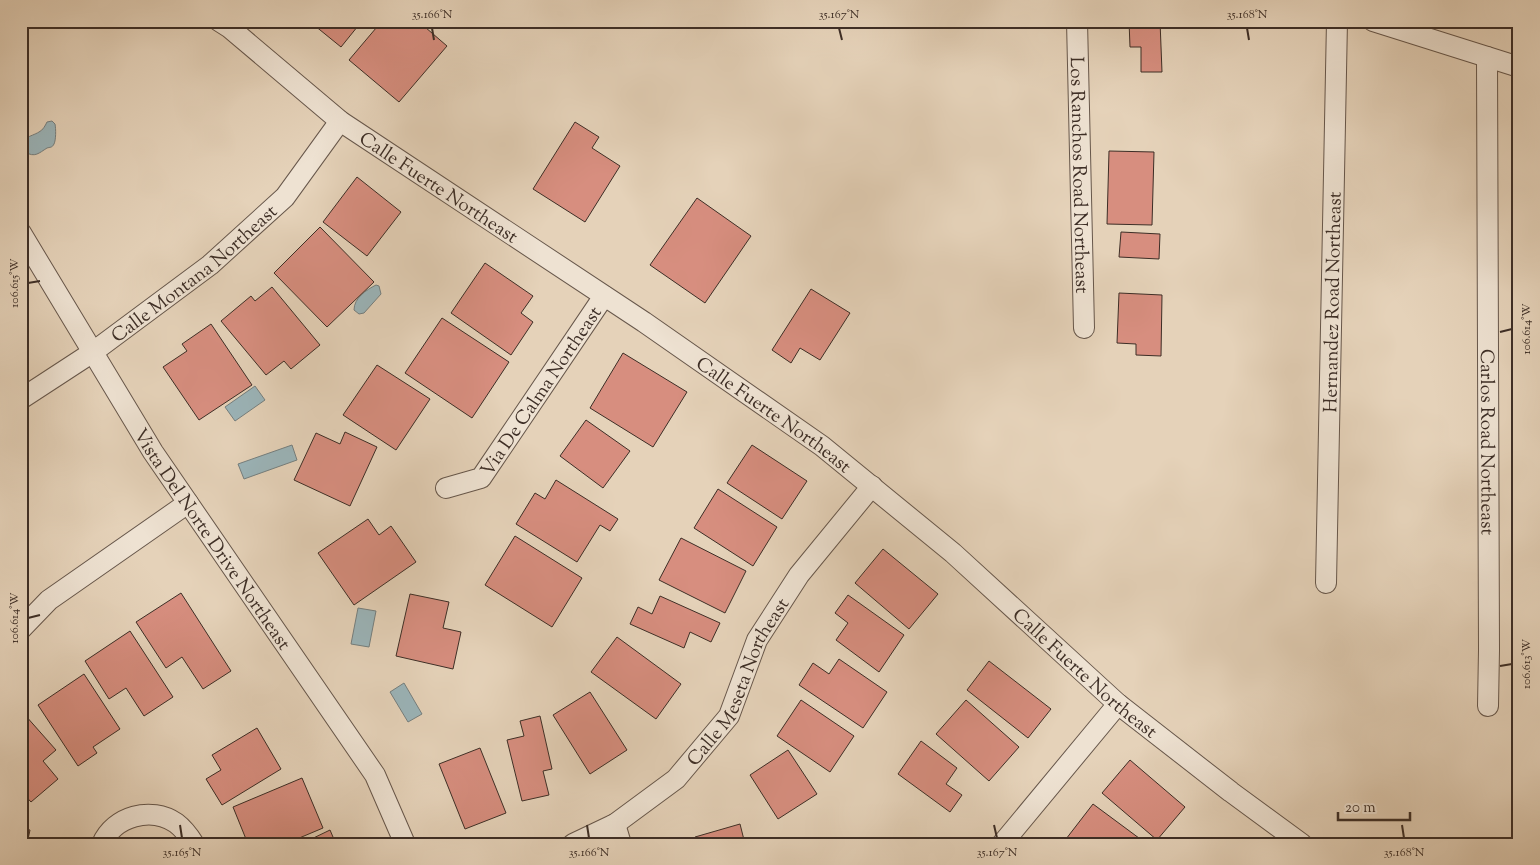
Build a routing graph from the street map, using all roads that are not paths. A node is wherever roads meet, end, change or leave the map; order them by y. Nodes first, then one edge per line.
1 (219, 21) edge
2 (1077, 21) edge
3 (1337, 21) edge
4 (1373, 21) edge
5 (1487, 57) junction
6 (1519, 67) edge
7 (340, 121) junction
8 (21, 233) edge
9 (604, 296) junction
10 (1084, 328) dead end
11 (93, 352) junction
12 (21, 399) edge
13 (872, 486) junction
14 (446, 488) dead end
15 (188, 503) junction
16 (1326, 582) dead end
17 (21, 628) edge
18 (1118, 704) junction
19 (1488, 706) dead end
20 (615, 824) junction
21 (102, 844) edge
22 (194, 844) edge
23 (405, 844) edge
24 (573, 844) edge
25 (621, 844) edge
26 (1002, 844) edge
27 (1302, 844) edge

1 - 7 street, Calle Fuerte Northeast
2 - 10 street, Los Ranchos Road Northeast
3 - 16 street, Hernandez Road Northeast
4 - 5 street
5 - 6 street
5 - 19 street, Carlos Road Northeast
7 - 9 street, Calle Fuerte Northeast
7 - 11 street, Calle Montana Northeast
8 - 11 street, Vista Del Norte Drive Northeast
9 - 13 street, Calle Fuerte Northeast
9 - 14 street, Via De Calma Northeast
11 - 12 street, Calle Montana Northeast
11 - 15 street, Vista Del Norte Drive Northeast
13 - 18 street, Calle Fuerte Northeast
13 - 20 street, Calle Meseta Northeast
15 - 17 street
15 - 23 street, Vista Del Norte Drive Northeast
18 - 26 street
18 - 27 street, Calle Fuerte Northeast
20 - 24 street, Calle Meseta Northeast
20 - 25 street
21 - 22 street

